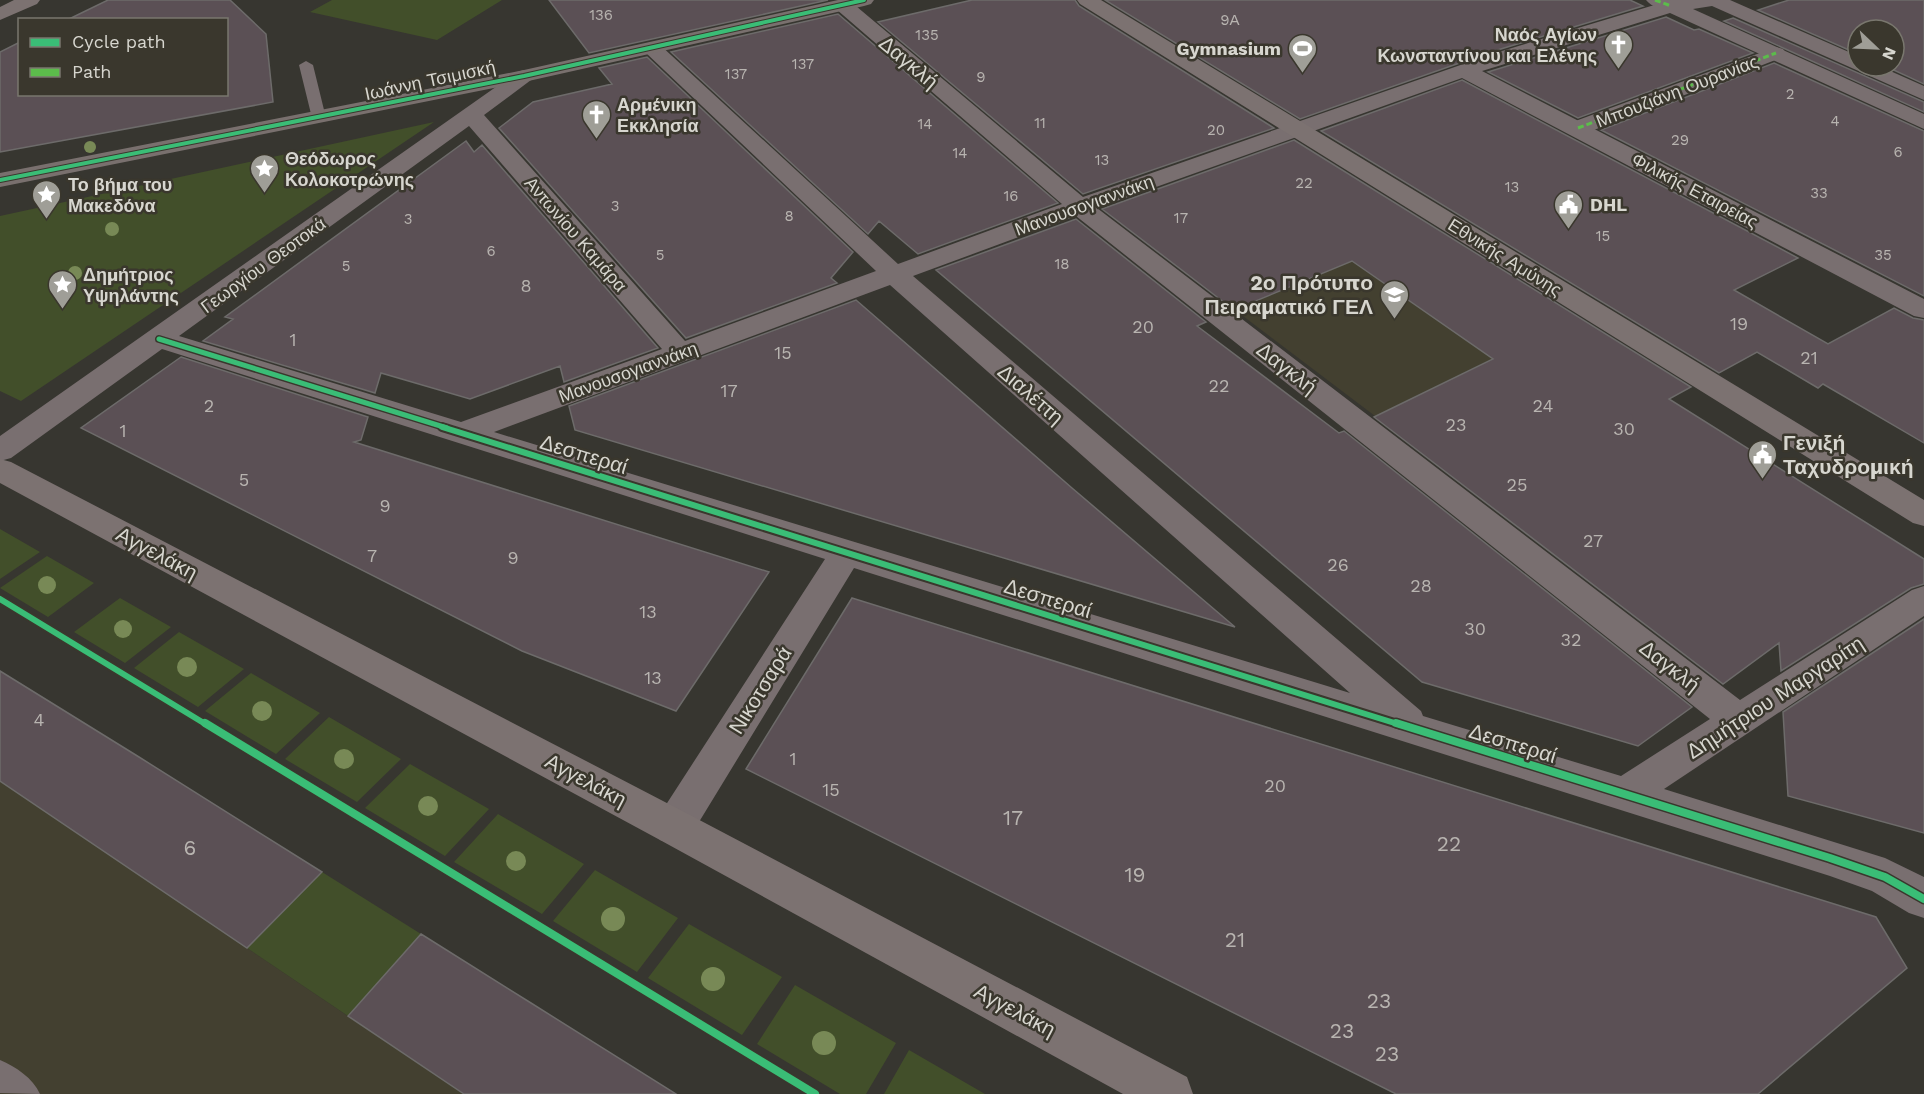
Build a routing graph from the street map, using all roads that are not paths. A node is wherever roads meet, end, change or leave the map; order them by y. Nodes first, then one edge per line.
1 (30, 0) edge
2 (1087, 0) edge
3 (1714, 0) edge
4 (854, 2) edge
5 (1663, 3) edge
6 (0, 14) edge
7 (652, 48) junction
8 (1776, 53) junction
9 (1846, 59) edge
10 (306, 65) dead end
11 (1466, 71) junction
12 (524, 76) junction
13 (1889, 78) edge
14 (1924, 94) edge
15 (472, 116) junction
16 (319, 118) junction
17 (1924, 122) edge
18 (1578, 128) junction
19 (1297, 129) junction
20 (0, 180) edge
21 (1079, 206) junction
22 (894, 274) junction
23 (1924, 310) edge
24 (159, 339) junction
25 (680, 353) junction
26 (462, 433) junction
27 (0, 451) edge
28 (0, 470) edge
29 (1924, 515) edge
30 (846, 552) junction
31 (1924, 599) edge
32 (1739, 720) junction
33 (1418, 731) junction
34 (1625, 794) junction
35 (674, 827) junction
36 (1924, 899) edge
37 (0, 1074) edge
38 (25, 1094) edge
39 (1170, 1094) edge

1 - 6 main road
2 - 19 main road, Εθνικής Αμύνης
3 - 5 street, Μανουσογιαννάκη
3 - 9 street
4 - 7 main road, Ιωάννη Τσιμισκή
4 - 21 street, Δαγκλή
5 - 8 street
5 - 11 street, Μανουσογιαννάκη
7 - 12 main road, Ιωάννη Τσιμισκή
7 - 22 street, Διαλέττη
8 - 17 street
8 - 18 street, Μπουζιάνη Ουρανίας
10 - 16 lane
11 - 18 street, Φιλικής Εταιρείας
11 - 19 street, Μανουσογιαννάκη
12 - 15 street, Γεωργίου Θεοτοκά
12 - 16 main road, Ιωάννη Τσιμισκή
13 - 14 street
15 - 24 street, Γεωργίου Θεοτοκά
15 - 25 street, Αντωνίου Καμάρα
16 - 20 main road, Ιωάννη Τσιμισκή
18 - 23 street, Φιλικής Εταιρείας
19 - 21 street, Μανουσογιαννάκη
19 - 29 main road, Εθνικής Αμύνης
21 - 22 street, Μανουσογιαννάκη
21 - 32 street, Δαγκλή
22 - 25 street, Μανουσογιαννάκη
22 - 33 street, Διαλέττη
24 - 26 street, Δεσπεραί
24 - 27 street, Γεωργίου Θεοτοκά
25 - 26 street, Μανουσογιαννάκη
26 - 30 street, Δεσπεραί
28 - 35 main road, Αγγελάκη
30 - 33 street, Δεσπεραί
30 - 35 street, Νικοτσαρά
31 - 32 street, Δημήτριου Μαργαρίτη
32 - 34 street, Δημήτριου Μαργαρίτη
33 - 34 street, Δεσπεραί
34 - 36 street, Δεσπεραί
35 - 39 main road, Αγγελάκη
37 - 38 lane

